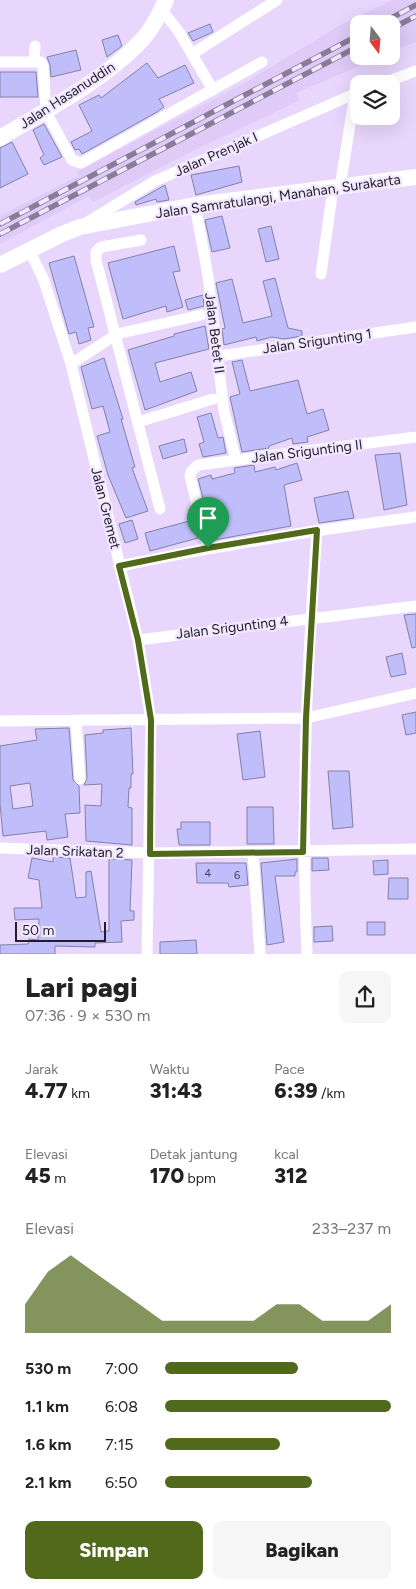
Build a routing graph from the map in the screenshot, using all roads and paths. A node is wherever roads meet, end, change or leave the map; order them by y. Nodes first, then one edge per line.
1 (277, 0) edge
2 (164, 5) edge
3 (35, 46) dead end
4 (192, 54) junction
5 (0, 62) edge
6 (34, 62) junction
7 (262, 62) dead end
8 (416, 71) edge
9 (400, 77) edge
10 (213, 90) junction
11 (350, 96) edge
12 (46, 109) junction
13 (350, 125) edge
14 (0, 138) edge
15 (416, 178) edge
16 (336, 188) junction
17 (195, 205) junction
18 (80, 227) junction
19 (141, 240) dead end
20 (29, 250) junction
21 (0, 265) edge
22 (322, 274) dead end
23 (200, 315) dead end
24 (416, 328) edge
25 (117, 334) junction
26 (219, 356) junction
27 (71, 364) junction
28 (213, 399) dead end
29 (138, 422) junction
30 (416, 437) edge
31 (236, 460) junction
32 (160, 509) dead end
33 (416, 517) edge
34 (317, 530) junction
35 (208, 548) junction
36 (119, 566) junction
37 (416, 606) edge
38 (310, 617) junction
39 (138, 640) junction
40 (416, 693) edge
41 (306, 718) junction
42 (76, 720) junction
43 (151, 720) junction
44 (0, 721) edge
45 (80, 778) dead end
46 (0, 848) edge
47 (416, 849) edge
48 (303, 852) junction
49 (253, 853) junction
50 (150, 854) junction
51 (146, 954) edge
52 (260, 954) edge
53 (307, 954) edge

1 - 4 street
2 - 4 street
2 - 12 main road, Jalan Hasanuddin
3 - 6 street
4 - 10 street
5 - 6 street
6 - 12 street
7 - 10 street
8 - 9 street
10 - 12 street
11 - 18 street, Jalan Prenjak I
12 - 14 main road, Jalan Hasanuddin
13 - 16 street
15 - 16 main road, Jalan Samratulangi, Manahan, Surakarta
16 - 17 main road, Jalan Samratulangi, Manahan, Surakarta
16 - 22 street
17 - 18 main road, Jalan Samratulangi, Manahan, Surakarta
17 - 26 street, Jalan Betet II
18 - 20 main road, Jalan Samratulangi, Manahan, Surakarta
19 - 25 street
20 - 21 main road, Jalan Samratulangi, Manahan, Surakarta
20 - 27 street, Jalan Gremet
23 - 25 street
24 - 26 street, Jalan Srigunting 1
25 - 27 street
25 - 29 street
26 - 31 street, Jalan Betet II
27 - 36 street, Jalan Gremet
28 - 29 street
29 - 32 street
30 - 31 street, Jalan Srigunting II
31 - 35 street, Jalan Srigunting II
33 - 34 street
34 - 35 street
34 - 38 street
35 - 36 street
36 - 39 street, Jalan Gremet
37 - 38 street, Jalan Srigunting 4
38 - 39 street, Jalan Srigunting 4
38 - 41 street
39 - 43 street, Jalan Gremet
40 - 41 street
41 - 43 street
41 - 48 street
42 - 43 street
42 - 44 street
42 - 45 street
43 - 50 street, Jalan Gremet
46 - 50 street, Jalan Srikatan 2
47 - 48 street, Jalan Srikatan 2
48 - 49 street, Jalan Srikatan 2
48 - 53 street
49 - 50 street, Jalan Srikatan 2
49 - 52 street
50 - 51 street, Jalan Gremet

